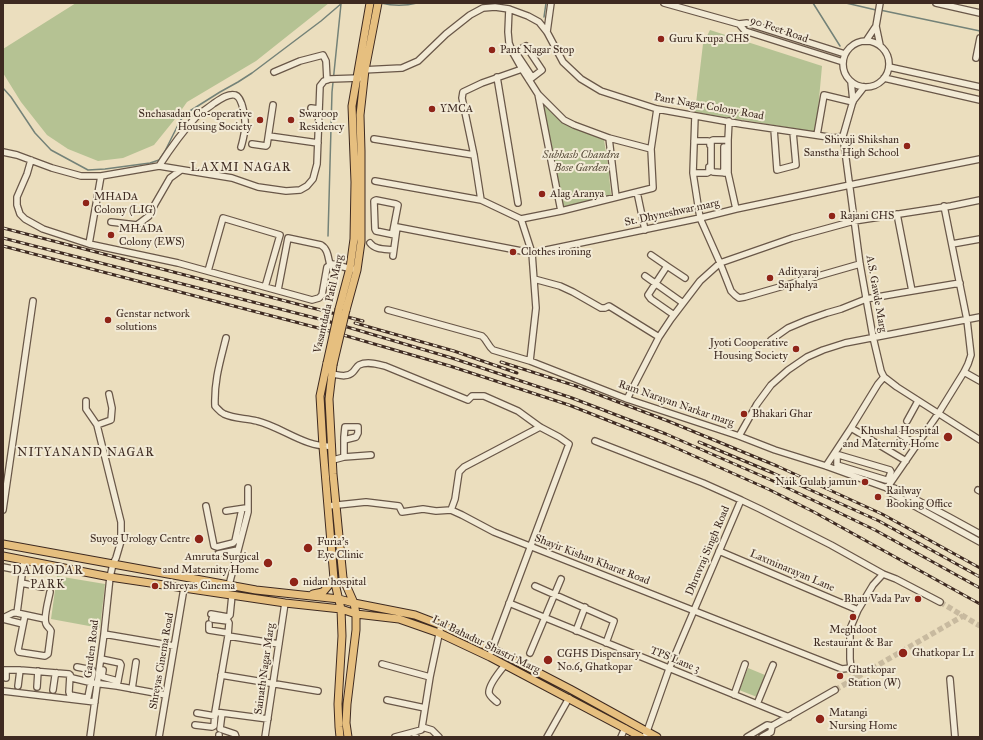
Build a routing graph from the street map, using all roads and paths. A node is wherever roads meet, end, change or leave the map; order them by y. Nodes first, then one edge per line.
1 (370, 3) edge
2 (378, 3) edge
3 (551, 3) edge
4 (664, 3) edge
5 (936, 3) edge
6 (880, 8) edge
7 (508, 9) junction
8 (372, 13) junction
9 (980, 13) edge
10 (739, 24) junction
11 (876, 26) junction
12 (547, 32) junction
13 (980, 38) edge
14 (866, 40) junction
15 (880, 45) junction
16 (515, 52) junction
17 (845, 54) junction
18 (976, 58) dead end
19 (842, 62) junction
20 (889, 67) junction
21 (522, 69) junction
22 (362, 70) junction
23 (274, 72) dead end
24 (497, 77) junction
25 (360, 78) junction
26 (884, 78) junction
27 (530, 79) junction
28 (327, 80) junction
29 (851, 82) junction
30 (864, 87) junction
31 (980, 87) edge
32 (538, 94) junction
33 (980, 100) edge
34 (853, 102) junction
35 (273, 105) dead end
36 (311, 108) dead end
37 (319, 108) junction
38 (657, 109) junction
39 (695, 116) junction
40 (728, 122) junction
41 (774, 129) junction
42 (793, 132) junction
43 (817, 135) junction
44 (269, 136) junction
45 (843, 136) junction
46 (608, 138) junction
47 (374, 139) dead end
48 (695, 140) junction
49 (726, 140) junction
50 (318, 143) junction
51 (252, 144) dead end
52 (241, 147) dead end
53 (651, 149) junction
54 (3, 152) edge
55 (474, 155) junction
56 (980, 159) edge
57 (30, 160) junction
58 (159, 166) junction
59 (181, 170) junction
60 (694, 173) junction
61 (726, 173) junction
62 (100, 176) junction
63 (375, 180) dead end
64 (850, 185) junction
65 (637, 192) junction
66 (616, 197) junction
67 (481, 200) junction
68 (980, 200) edge
69 (518, 203) dead end
70 (944, 206) junction
71 (736, 209) junction
72 (561, 211) junction
73 (897, 214) junction
74 (700, 218) junction
75 (521, 219) junction
76 (854, 221) junction
77 (111, 222) dead end
78 (396, 226) junction
79 (645, 230) junction
80 (394, 234) junction
81 (980, 239) edge
82 (370, 242) dead end
83 (88, 244) junction
84 (952, 244) junction
85 (393, 250) junction
86 (532, 253) junction
87 (652, 255) dead end
88 (393, 256) dead end
89 (720, 263) junction
90 (860, 264) junction
91 (330, 265) junction
92 (667, 266) junction
93 (354, 269) junction
94 (208, 271) junction
95 (645, 276) dead end
96 (685, 278) dead end
97 (534, 279) junction
98 (960, 283) junction
99 (656, 284) junction
100 (265, 287) junction
101 (278, 290) junction
102 (912, 291) junction
103 (866, 299) junction
104 (33, 301) dead end
105 (683, 303) junction
106 (388, 310) dead end
107 (674, 315) junction
108 (980, 318) edge
109 (967, 320) junction
110 (659, 337) junction
111 (226, 338) dead end
112 (873, 338) junction
113 (771, 340) dead end
114 (331, 361) junction
115 (530, 362) junction
116 (964, 372) junction
117 (332, 374) junction
118 (884, 377) junction
119 (980, 381) edge
120 (109, 394) dead end
121 (627, 399) junction
122 (86, 401) dead end
123 (918, 401) junction
124 (938, 414) junction
125 (907, 421) dead end
126 (97, 425) junction
127 (540, 427) junction
128 (851, 428) junction
129 (901, 435) dead end
130 (739, 436) junction
131 (344, 440) dead end
132 (980, 440) edge
133 (595, 441) dead end
134 (917, 445) junction
135 (332, 446) junction
136 (323, 447) junction
137 (371, 455) dead end
138 (344, 457) junction
139 (333, 460) junction
140 (906, 461) junction
141 (826, 466) junction
142 (330, 474) junction
143 (880, 479) junction
144 (891, 479) junction
145 (879, 485) junction
146 (248, 488) dead end
147 (887, 488) junction
148 (741, 500) junction
149 (336, 505) junction
150 (206, 506) dead end
151 (328, 506) junction
152 (245, 508) junction
153 (3, 510) edge
154 (226, 510) dead end
155 (451, 510) junction
156 (330, 534) junction
157 (339, 534) junction
158 (980, 534) edge
159 (980, 542) edge
160 (3, 544) edge
161 (531, 547) junction
162 (238, 550) junction
163 (719, 552) junction
164 (218, 554) dead end
165 (3, 556) edge
166 (24, 560) junction
167 (341, 562) junction
168 (332, 563) junction
169 (113, 564) junction
170 (3, 566) edge
171 (22, 571) junction
172 (883, 574) junction
173 (110, 577) junction
174 (334, 579) junction
175 (561, 579) dead end
176 (21, 583) junction
177 (229, 585) junction
178 (535, 586) dead end
179 (42, 588) dead end
180 (184, 588) junction
181 (50, 592) dead end
182 (555, 594) junction
183 (232, 595) junction
184 (307, 596) junction
185 (339, 599) junction
186 (354, 602) junction
187 (940, 602) tunnel mouth
188 (285, 603) junction
189 (509, 603) junction
190 (585, 607) junction
191 (341, 610) junction
192 (694, 610) junction
193 (858, 610) junction
194 (17, 614) junction
195 (356, 614) junction
196 (25, 615) junction
197 (545, 618) junction
198 (3, 619) edge
199 (45, 619) junction
200 (211, 619) junction
201 (23, 624) junction
202 (441, 625) junction
203 (576, 631) junction
204 (439, 633) junction
205 (104, 634) junction
206 (228, 634) junction
207 (606, 643) junction
208 (279, 644) junction
209 (174, 646) junction
210 (493, 649) junction
211 (530, 653) dead end
212 (490, 657) junction
213 (102, 660) junction
214 (136, 662) dead end
215 (382, 664) dead end
216 (745, 664) dead end
217 (505, 665) junction
218 (773, 665) dead end
219 (77, 667) dead end
220 (669, 669) junction
221 (5, 670) edge
222 (20, 670) junction
223 (38, 671) junction
224 (57, 673) junction
225 (70, 675) junction
226 (221, 675) junction
227 (430, 677) junction
228 (6, 678) dead end
229 (950, 679) dead end
230 (94, 683) junction
231 (118, 683) junction
232 (273, 684) junction
233 (18, 686) dead end
234 (37, 687) dead end
235 (132, 689) junction
236 (53, 690) dead end
237 (835, 690) tunnel mouth
238 (3, 691) edge
239 (318, 691) dead end
240 (166, 695) junction
241 (734, 695) junction
242 (569, 698) junction
243 (387, 700) dead end
244 (95, 702) junction
245 (498, 702) dead end
246 (338, 704) junction
247 (348, 704) junction
248 (757, 704) junction
249 (425, 708) junction
250 (197, 713) dead end
251 (222, 713) junction
252 (215, 714) junction
253 (789, 717) junction
254 (268, 719) junction
255 (195, 725) dead end
256 (772, 726) junction
257 (625, 728) junction
258 (422, 729) junction
259 (644, 735) edge
260 (399, 736) edge
261 (90, 737) edge
262 (159, 737) edge
263 (236, 737) edge
264 (265, 737) edge
265 (340, 737) edge
266 (348, 737) edge
267 (420, 737) edge
268 (439, 737) edge
269 (547, 737) edge
270 (621, 737) edge
271 (657, 737) edge
272 (747, 737) edge
273 (762, 737) edge
274 (955, 737) edge

1 - 8 main road, Vasantdada Patil Marg
2 - 8 main road, Vasantdada Patil Marg
3 - 12 street
4 - 10 street, 90 Feet Road
5 - 9 street
6 - 11 street
7 - 12 street, Pant Nagar Colony Road
7 - 16 street
7 - 22 street, Pant Nagar Colony Road
8 - 22 main road, Vasantdada Patil Marg
10 - 17 street
10 - 19 street, 90 Feet Road
11 - 14 street
11 - 15 street
12 - 38 street, Pant Nagar Colony Road
13 - 18 street
14 - 15 street
14 - 17 street
15 - 20 street
16 - 21 street
16 - 27 street
16 - 27 street
17 - 19 street
19 - 29 street
20 - 26 street
20 - 31 street
21 - 24 street
21 - 27 street
22 - 25 main road, Vasantdada Patil Marg
23 - 28 street
24 - 55 street
24 - 69 street
25 - 28 street
25 - 93 main road, Vasantdada Patil Marg
26 - 30 street
26 - 33 street
27 - 32 street
28 - 37 street
29 - 30 street
29 - 34 street, A.S. Gawde Marg
30 - 34 street, A.S. Gawde Marg
32 - 46 street
32 - 72 street
34 - 43 street
34 - 45 street, A.S. Gawde Marg
35 - 44 street
36 - 37 street
37 - 50 street
38 - 39 street, Pant Nagar Colony Road
38 - 53 street
39 - 40 street, Pant Nagar Colony Road
39 - 48 street
40 - 41 street, Pant Nagar Colony Road
40 - 49 street
41 - 42 street, Pant Nagar Colony Road
41 - 42 street
42 - 43 street, Pant Nagar Colony Road
43 - 45 street, Pant Nagar Colony Road
44 - 50 street
44 - 51 street
45 - 64 street, A.S. Gawde Marg
46 - 53 street
46 - 66 street
47 - 55 street
48 - 60 street
48 - 60 street
49 - 61 street
49 - 61 street
50 - 59 street
52 - 58 street
53 - 65 street
54 - 57 street
55 - 67 street
56 - 64 street, St. Dhyneshwar marg
57 - 62 street
57 - 83 street
58 - 59 street
58 - 62 street
59 - 77 street
60 - 74 street
61 - 71 street
62 - 83 street
63 - 67 street
64 - 71 street, St. Dhyneshwar marg
64 - 76 street, A.S. Gawde Marg
65 - 66 street
65 - 79 street
66 - 72 street
67 - 75 street
68 - 70 street
70 - 73 street
70 - 84 street
71 - 74 street, St. Dhyneshwar marg
72 - 75 street
73 - 76 street
73 - 102 street
74 - 79 street, St. Dhyneshwar marg
74 - 89 street
75 - 86 street
76 - 89 street
76 - 90 street, A.S. Gawde Marg
78 - 80 street
78 - 80 street
78 - 86 street, St. Dhyneshwar marg
79 - 86 street, St. Dhyneshwar marg
80 - 85 street
81 - 84 street
82 - 85 street
83 - 94 street
84 - 98 street
85 - 88 street
86 - 97 street
87 - 92 street
89 - 90 street
89 - 105 street
90 - 103 street, A.S. Gawde Marg
91 - 93 street
91 - 101 street
91 - 101 street
92 - 96 street
92 - 99 street
93 - 114 main road, Vasantdada Patil Marg, bridge
94 - 100 street
94 - 100 street
95 - 99 street
97 - 110 street
97 - 115 street
98 - 102 street
98 - 109 street
99 - 105 street
99 - 107 street
100 - 101 street
102 - 103 street
103 - 112 street, A.S. Gawde Marg
103 - 113 street
104 - 153 street
105 - 107 street
106 - 115 street, Ram Narayan Narkar marg
107 - 110 street
108 - 109 street, Ram Narayan Narkar marg
109 - 112 street, Ram Narayan Narkar marg
109 - 116 street
110 - 121 street
111 - 136 street
112 - 118 street, A.S. Gawde Marg
112 - 130 street, Ram Narayan Narkar marg
114 - 117 main road, Vasantdada Patil Marg
114 - 136 main road, Vasantdada Patil Marg
115 - 121 street, Ram Narayan Narkar marg
116 - 119 street
116 - 124 street
117 - 127 street
117 - 135 main road, Vasantdada Patil Marg
118 - 123 street
118 - 128 street
120 - 126 street
121 - 130 street, Ram Narayan Narkar marg
122 - 126 street, Garden Road
123 - 124 street
123 - 125 street
124 - 132 street
124 - 134 street
126 - 169 street, Garden Road
127 - 155 street
127 - 161 street
128 - 140 street
128 - 141 street
129 - 134 street
130 - 141 street
131 - 138 street
133 - 148 street
134 - 140 street
135 - 136 street
135 - 139 main road, Vasantdada Patil Marg
136 - 142 main road, Vasantdada Patil Marg
137 - 138 street
138 - 139 street
139 - 142 main road, Vasantdada Patil Marg
140 - 144 street
141 - 145 street
142 - 149 main road, Vasantdada Patil Marg
142 - 151 main road, Vasantdada Patil Marg
143 - 144 street
143 - 144 street
143 - 145 street
144 - 147 street
145 - 147 street
146 - 152 street
147 - 158 street
147 - 159 street
148 - 163 street, Dhruvraj Singh Road
148 - 172 street, Dhruvraj Singh Road
149 - 151 street
149 - 155 street
149 - 157 main road, Vasantdada Patil Marg
150 - 152 street
151 - 156 main road, Vasantdada Patil Marg
152 - 154 street
152 - 162 street
155 - 161 street, Shayir Kishan Kharat Road
156 - 157 main road
156 - 168 main road, Vasantdada Patil Marg
157 - 167 main road, Vasantdada Patil Marg
160 - 169 main road, Lal Bahadur Shastri Marg
161 - 189 street
161 - 192 street, Shayir Kishan Kharat Road
162 - 164 street
162 - 177 street
163 - 192 street, Dhruvraj Singh Road
163 - 193 street, Laxminarayan Lane
165 - 166 main road, Lal Bahadur Shastri Marg
166 - 171 street
166 - 173 main road, Lal Bahadur Shastri Marg
167 - 168 main road
167 - 186 main road, Vasantdada Patil Marg
168 - 174 main road, Vasantdada Patil Marg
169 - 173 street, Garden Road
169 - 177 main road, Lal Bahadur Shastri Marg
170 - 171 street
171 - 176 street
172 - 187 street, Dhruvraj Singh Road
172 - 193 street
173 - 180 main road, Lal Bahadur Shastri Marg
173 - 205 street, Garden Road
174 - 184 main road
174 - 185 main road, Vasantdada Patil Marg
175 - 182 street
176 - 179 street
176 - 194 street
177 - 184 main road, Lal Bahadur Shastri Marg
178 - 182 street
180 - 183 main road, Lal Bahadur Shastri Marg
180 - 209 street, Shreyas Cinema Road
181 - 199 street
182 - 190 street
182 - 197 street
183 - 188 main road, Lal Bahadur Shastri Marg
183 - 200 street
184 - 185 main road, Lal Bahadur Shastri Marg
185 - 186 main road, Lal Bahadur Shastri Marg
185 - 191 main road, Vasantdada Patil Marg
186 - 195 main road, Vasantdada Patil Marg
186 - 202 main road, Lal Bahadur Shastri Marg
188 - 191 main road, Lal Bahadur Shastri Marg
188 - 208 street, Sainath Nagar Marg
189 - 197 street, TPS Lane 3
189 - 210 street
190 - 203 street
190 - 207 street
191 - 195 main road, Lal Bahadur Shastri Marg
191 - 246 main road, Vasantdada Patil Marg
192 - 193 street, Shayir Kishan Kharat Road
192 - 220 street, Dhruvraj Singh Road
194 - 196 street
194 - 198 street
195 - 204 main road, Lal Bahadur Shastri Marg
195 - 247 main road, Vasantdada Patil Marg
196 - 199 street
196 - 201 street
197 - 203 street, TPS Lane 3
197 - 211 street
198 - 201 street
199 - 201 street
200 - 206 street
200 - 206 street
202 - 204 street
202 - 210 main road, Lal Bahadur Shastri Marg
203 - 207 street, TPS Lane 3
204 - 212 main road, Lal Bahadur Shastri Marg
204 - 227 street
205 - 209 street
205 - 213 street, Garden Road
206 - 208 street
206 - 226 street
207 - 220 street, TPS Lane 3
208 - 232 street, Sainath Nagar Marg
209 - 240 street, Shreyas Cinema Road
210 - 212 street
210 - 259 main road, Lal Bahadur Shastri Marg
212 - 217 main road, Lal Bahadur Shastri Marg
213 - 230 street, Garden Road
213 - 231 street
213 - 231 street
214 - 235 street
215 - 227 street
216 - 241 street
217 - 242 main road, Lal Bahadur Shastri Marg
217 - 245 street
218 - 248 street
219 - 230 street
220 - 241 street, TPS Lane 3
220 - 259 street, Dhruvraj Singh Road
221 - 222 street
221 - 228 street
222 - 223 street
222 - 233 street
223 - 224 street
223 - 234 street
224 - 225 street
224 - 236 street
225 - 230 street
225 - 230 street
226 - 232 street
226 - 252 street
227 - 249 street
229 - 274 street
230 - 231 street
230 - 244 street, Garden Road
231 - 235 street
232 - 239 street
232 - 254 street, Sainath Nagar Marg
235 - 240 street
237 - 253 street
238 - 244 street
240 - 262 street, Shreyas Cinema Road
241 - 248 street, TPS Lane 3
242 - 257 main road, Lal Bahadur Shastri Marg
242 - 269 street
243 - 249 street
244 - 261 street, Garden Road
246 - 247 main road
246 - 265 main road, Vasantdada Patil Marg
247 - 266 main road, Vasantdada Patil Marg
248 - 253 street, TPS Lane 3
249 - 258 street
250 - 252 street
251 - 252 street
251 - 254 street
251 - 263 street
252 - 255 street
253 - 256 street
254 - 264 street, Sainath Nagar Marg
256 - 272 street
256 - 273 street
257 - 259 main road, Lal Bahadur Shastri Marg
257 - 270 street
258 - 260 street
258 - 267 street
258 - 268 street
259 - 271 main road, Lal Bahadur Shastri Marg

